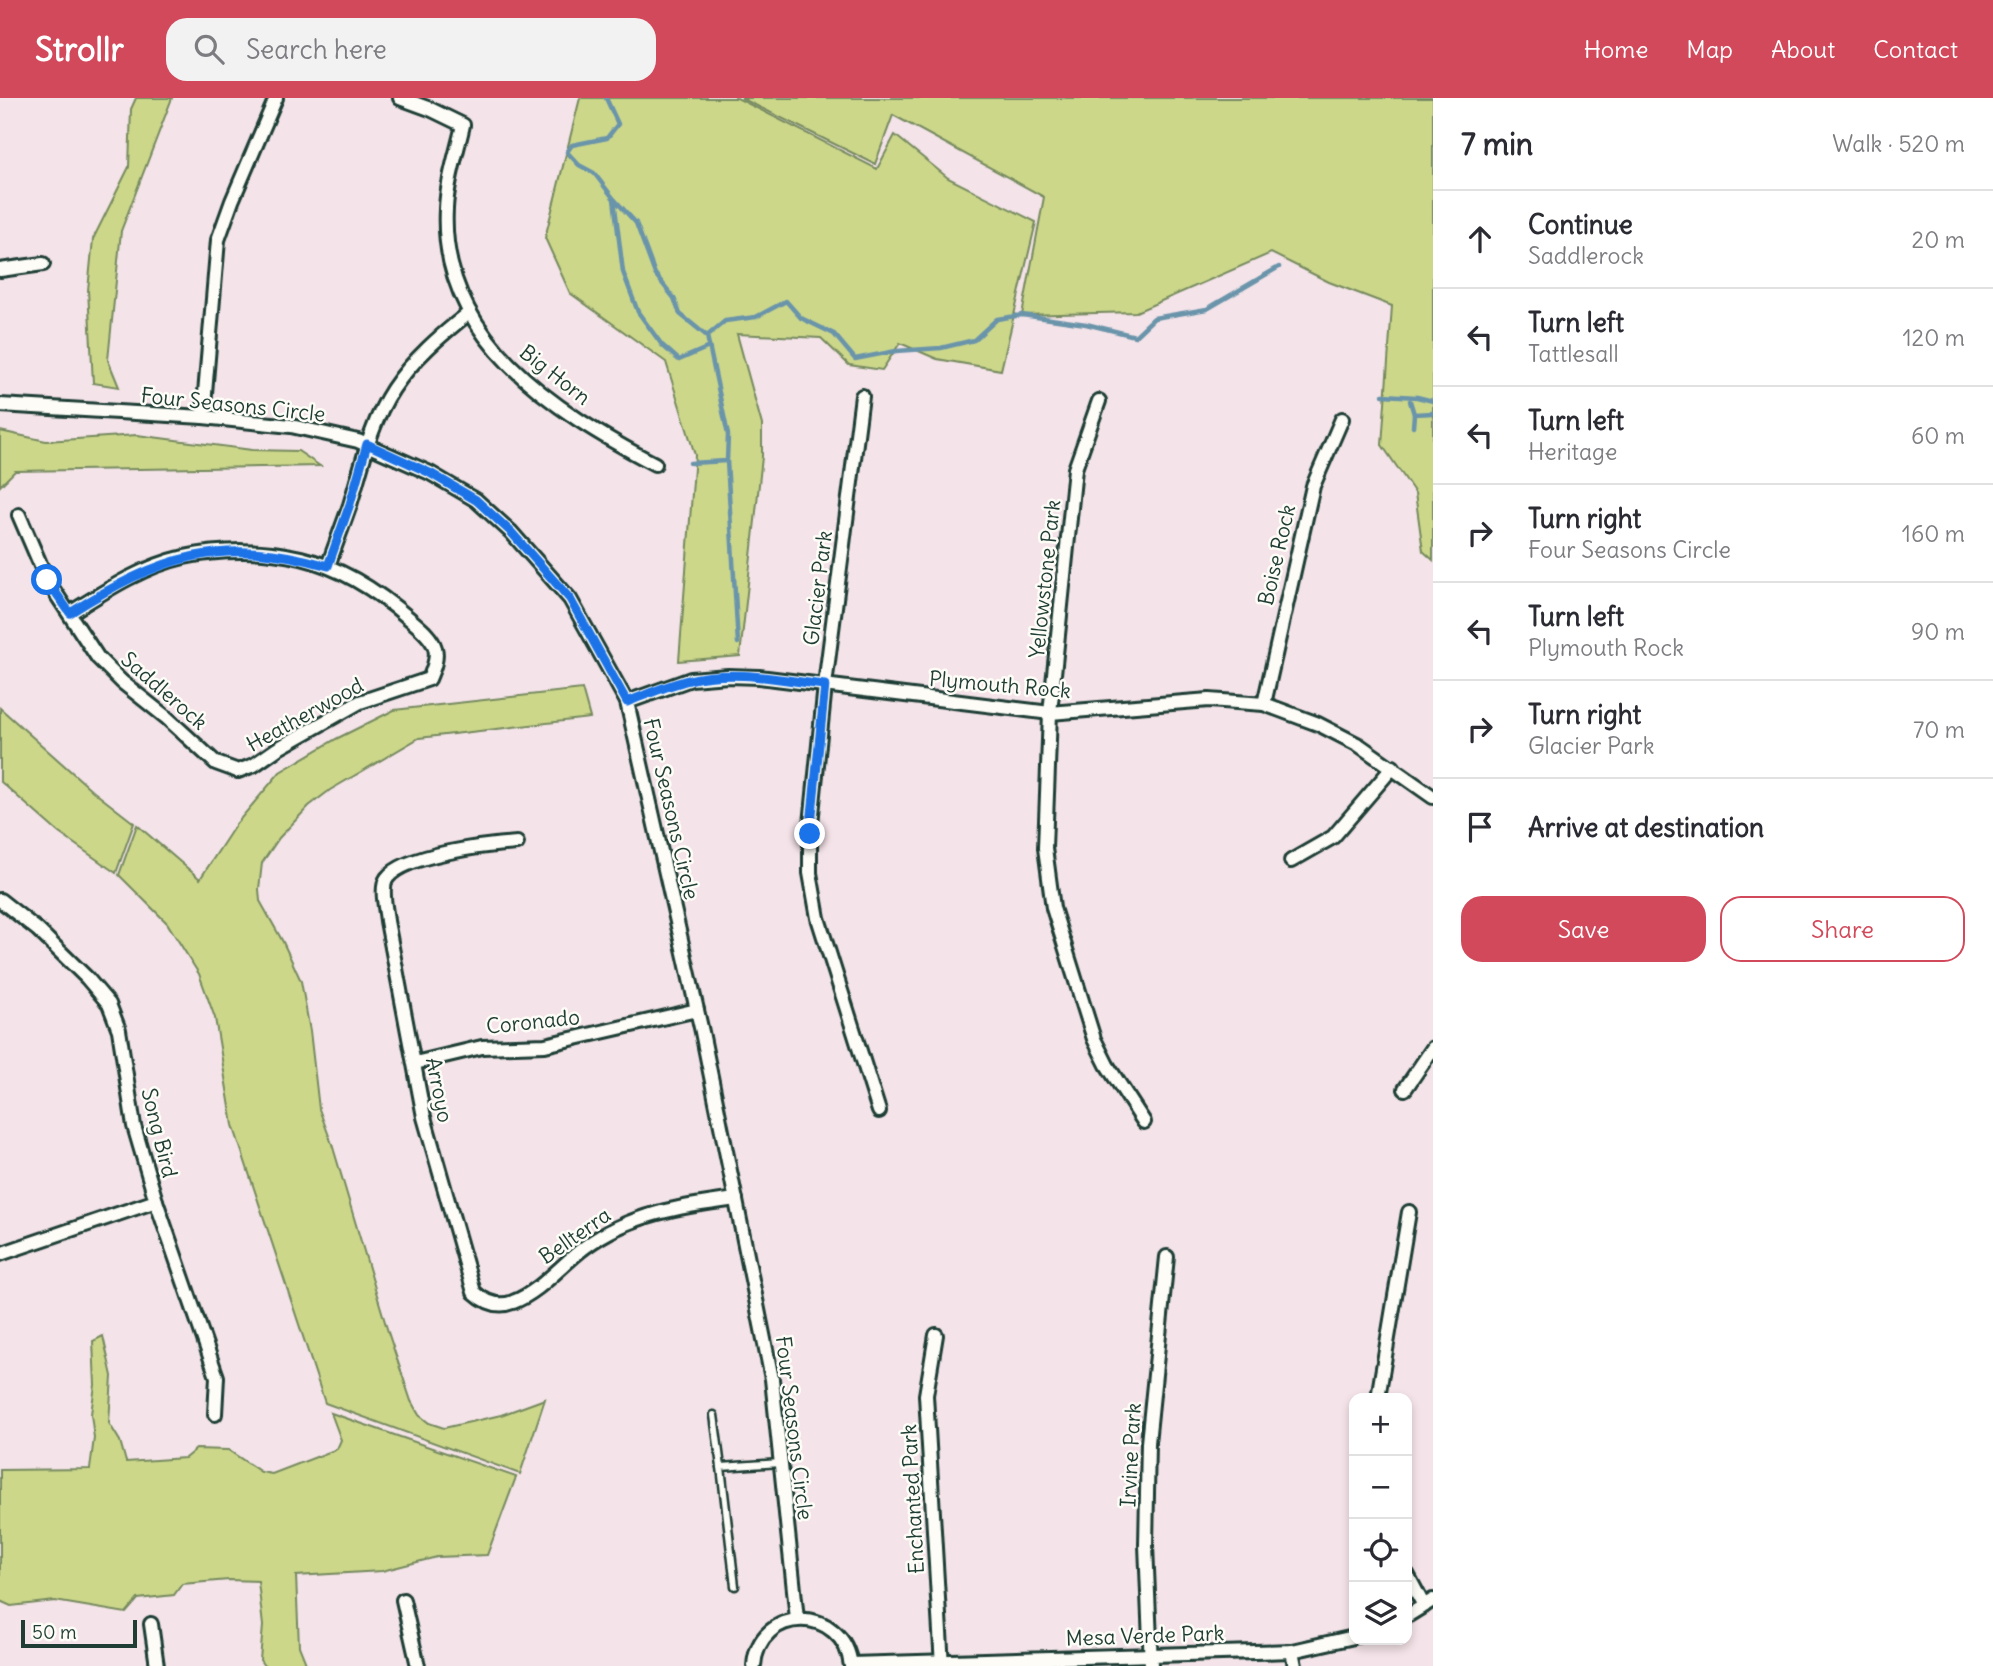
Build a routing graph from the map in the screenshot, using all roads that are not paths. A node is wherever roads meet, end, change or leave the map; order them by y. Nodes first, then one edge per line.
1 (276, 98) edge
2 (400, 98) edge
3 (43, 264) dead end
4 (0, 270) edge
5 (470, 313) junction
6 (862, 396) dead end
7 (1099, 401) dead end
8 (0, 405) edge
9 (203, 417) junction
10 (1342, 419) dead end
11 (367, 444) junction
12 (655, 464) dead end
13 (19, 515) dead end
14 (328, 566) junction
15 (70, 613) junction
16 (825, 685) junction
17 (627, 702) junction
18 (1264, 704) junction
19 (1050, 713) junction
20 (1393, 767) junction
21 (238, 771) joint
22 (1433, 797) edge
23 (517, 843) dead end
24 (1291, 861) dead end
25 (0, 900) edge
26 (696, 1010) junction
27 (1433, 1048) edge
28 (415, 1063) junction
29 (1405, 1089) dead end
30 (879, 1111) dead end
31 (1144, 1122) dead end
32 (736, 1199) junction
33 (156, 1200) junction
34 (1409, 1212) dead end
35 (0, 1254) edge
36 (1167, 1257) dead end
37 (484, 1301) joint
38 (936, 1335) dead end
39 (1379, 1393) edge
40 (215, 1414) dead end
41 (714, 1415) dead end
42 (781, 1463) junction
43 (721, 1468) junction
44 (1412, 1581) edge
45 (735, 1586) dead end
46 (402, 1600) dead end
47 (1429, 1603) edge
48 (1412, 1613) edge
49 (796, 1619) junction
50 (151, 1624) dead end
51 (1349, 1638) edge
52 (1292, 1651) junction
53 (1151, 1661) edge
54 (942, 1664) edge
55 (851, 1665) edge
56 (157, 1666) edge
57 (418, 1666) edge
58 (754, 1666) edge
59 (1295, 1666) edge

1 - 9 street
2 - 5 street, Big Horn
3 - 4 street
5 - 11 street
5 - 12 street, Big Horn
6 - 16 street, Glacier Park
7 - 19 street, Yellowstone Park
8 - 9 street, Four Seasons Circle
9 - 11 street, Four Seasons Circle
10 - 18 street, Boise Rock
11 - 14 street
11 - 17 street, Four Seasons Circle
13 - 15 street, Saddlerock
14 - 15 street
14 - 21 street, Heatherwood
15 - 21 street, Saddlerock
16 - 17 street, Plymouth Rock
16 - 19 street, Plymouth Rock
16 - 30 street, Glacier Park
17 - 26 street, Four Seasons Circle
18 - 19 street, Plymouth Rock
18 - 20 street, Plymouth Rock
19 - 31 street, Yellowstone Park
20 - 22 street, Plymouth Rock
20 - 24 street
23 - 28 street, Arroyo
25 - 33 street, Song Bird
26 - 28 street, Coronado
26 - 32 street, Four Seasons Circle
27 - 29 street
28 - 37 street, Arroyo
32 - 37 street, Bellterra
32 - 42 street, Four Seasons Circle
33 - 35 street
33 - 40 street, Song Bird
34 - 39 street
36 - 53 street, Irvine Park
38 - 54 street, Enchanted Park
41 - 43 lane
42 - 43 lane
42 - 49 street, Four Seasons Circle
43 - 45 lane
44 - 47 street
46 - 57 street
47 - 48 street
49 - 55 street
49 - 58 street
50 - 56 street
51 - 52 street, Mesa Verde Park
52 - 53 street, Mesa Verde Park
52 - 59 street
53 - 54 street, Mesa Verde Park
54 - 55 street, Mesa Verde Park

